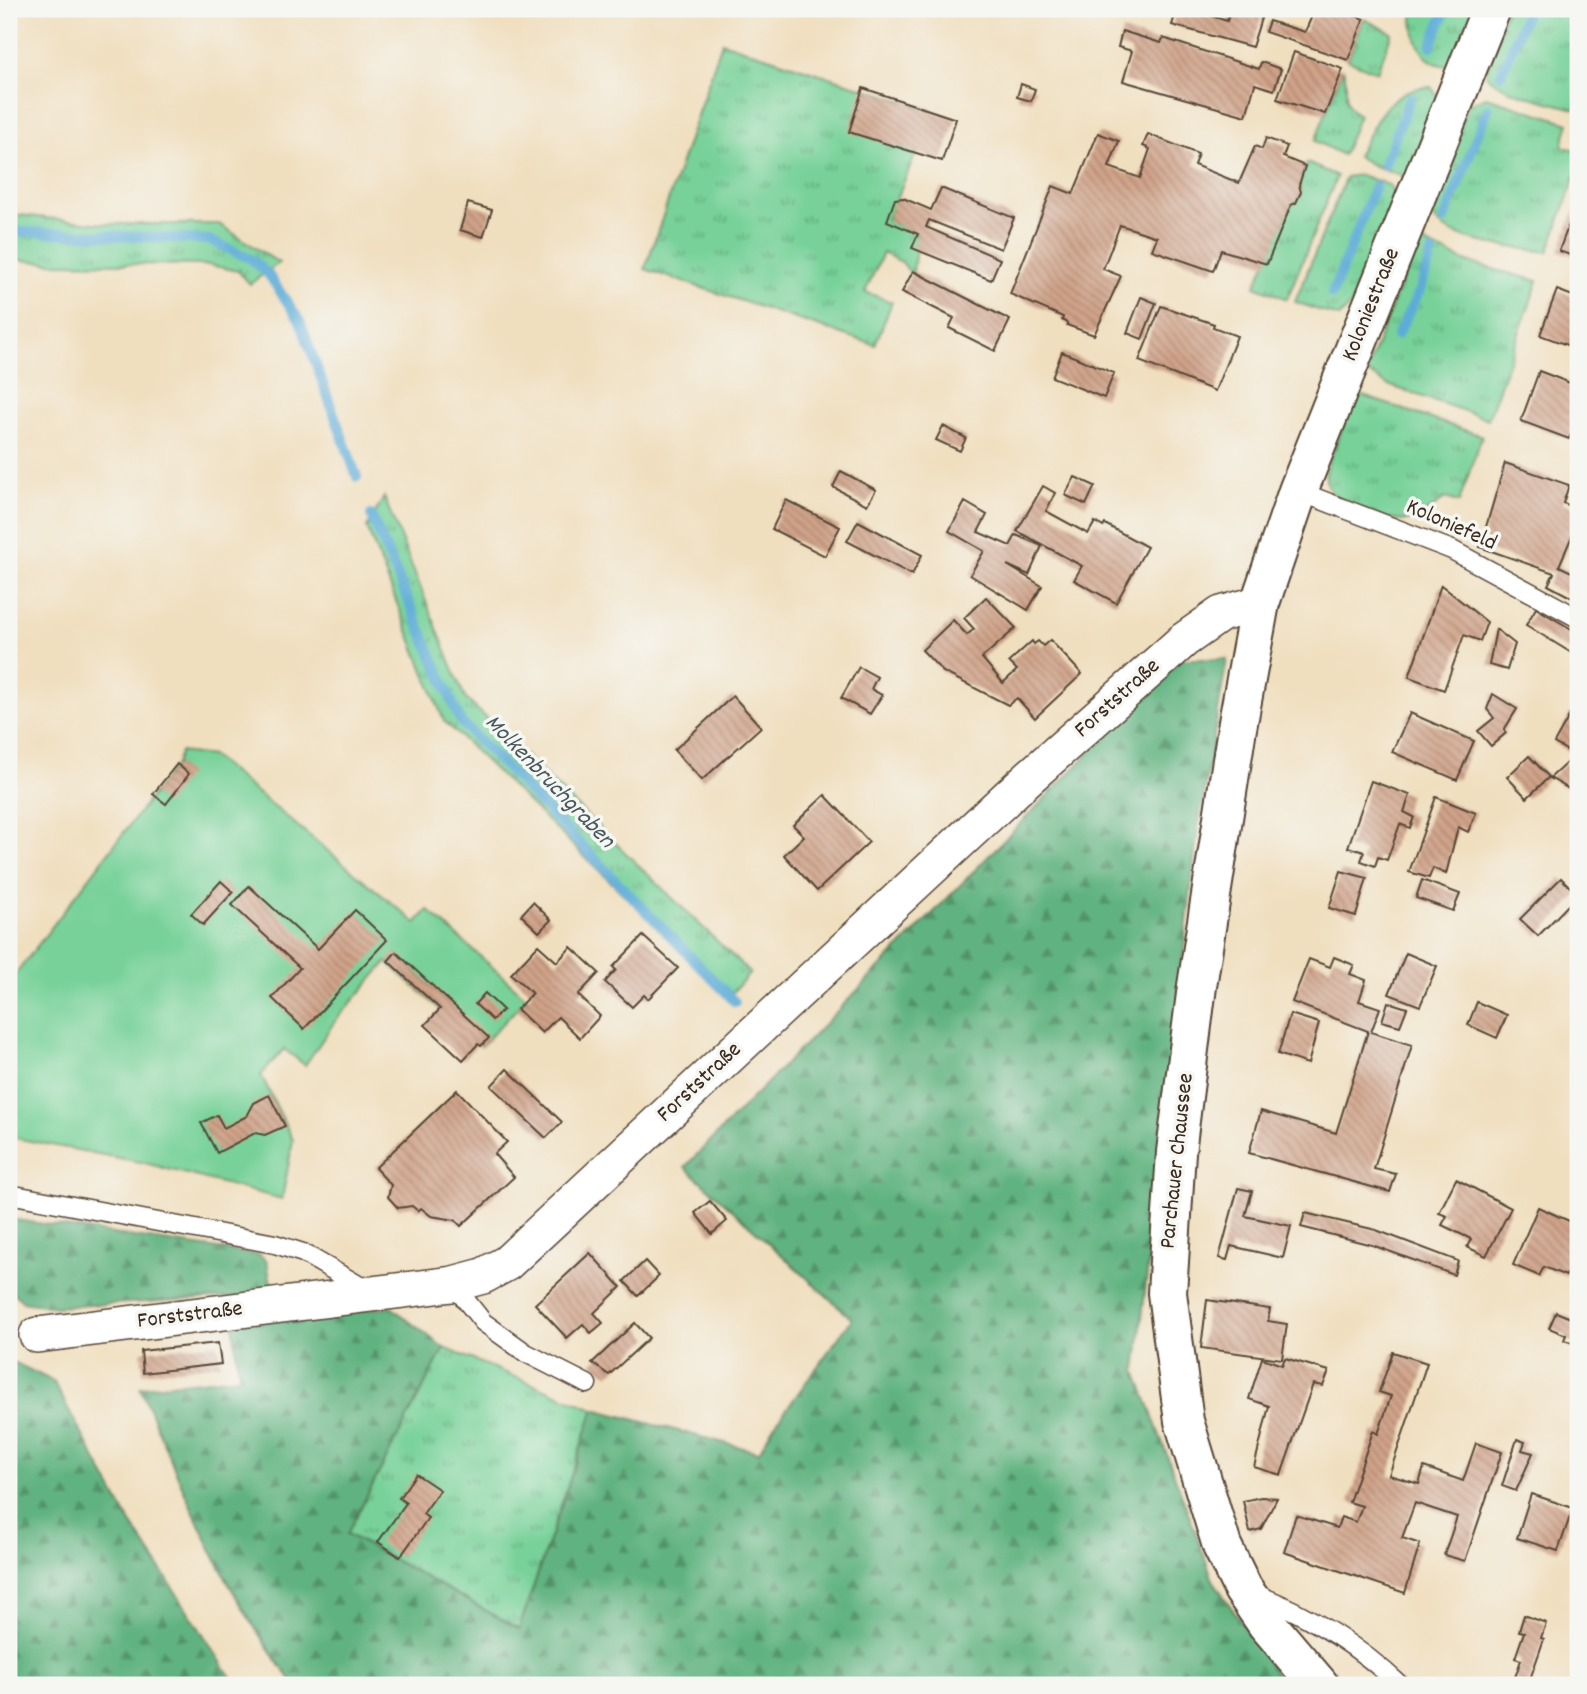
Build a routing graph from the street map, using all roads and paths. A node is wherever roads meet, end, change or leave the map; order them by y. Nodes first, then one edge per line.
1 (1491, 9) edge
2 (1298, 491) junction
3 (1260, 603) junction
4 (1578, 618) edge
5 (9, 1194) edge
6 (453, 1284) junction
7 (373, 1294) junction
8 (37, 1335) dead end
9 (587, 1384) dead end
10 (1243, 1589) junction
11 (1319, 1685) edge
12 (1399, 1685) edge

1 - 2 street, Koloniestraße
2 - 3 street, Koloniestraße
2 - 4 lane, Koloniefeld
3 - 6 street, Forststraße
3 - 10 street, Parchauer Chaussee
5 - 7 lane
6 - 7 street, Forststraße
6 - 9 lane
7 - 8 street, Forststraße
10 - 11 street, Parchauer Chaussee
10 - 12 lane

